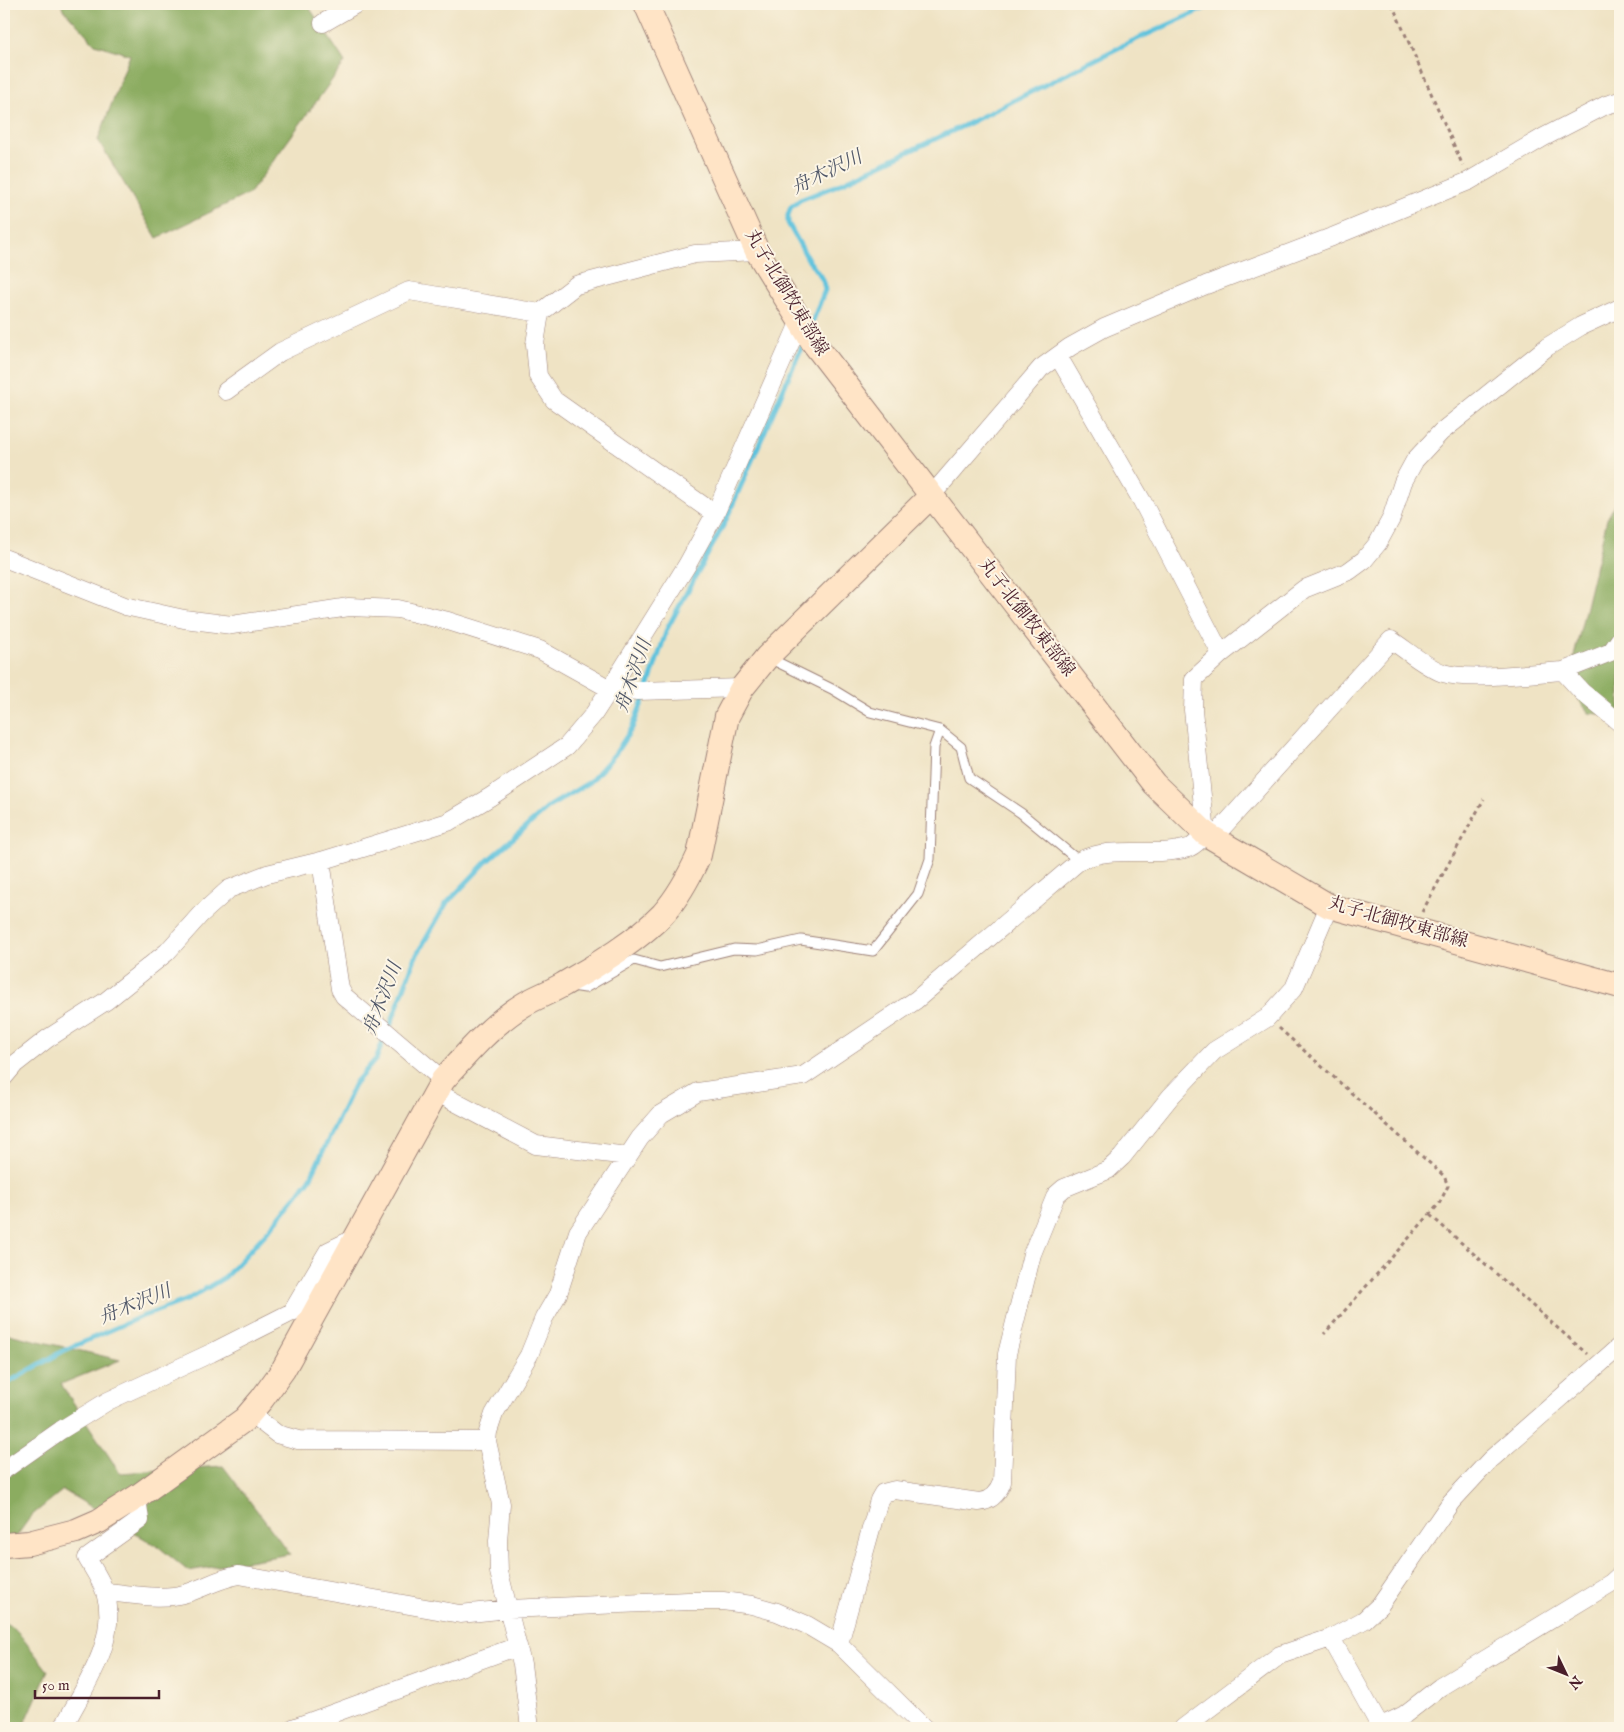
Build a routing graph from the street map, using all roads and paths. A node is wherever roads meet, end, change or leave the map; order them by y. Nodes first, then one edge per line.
1 (356, 4) edge
2 (646, 4) edge
3 (1392, 4) edge
4 (323, 22) dead end
5 (1620, 101) edge
6 (1469, 181) junction
7 (757, 251) junction
8 (1620, 308) edge
9 (540, 313) junction
10 (800, 321) junction
11 (1058, 356) junction
12 (226, 391) dead end
13 (931, 496) junction
14 (715, 514) junction
15 (4, 558) edge
16 (1620, 639) edge
17 (1221, 654) junction
18 (767, 657) junction
19 (1563, 671) junction
20 (742, 688) junction
21 (610, 689) junction
22 (1620, 723) edge
23 (940, 730) junction
24 (1484, 799) dead end
25 (1210, 836) junction
26 (321, 861) junction
27 (1080, 861) junction
28 (1329, 906) junction
29 (1413, 928) junction
30 (564, 984) junction
31 (1620, 986) edge
32 (1267, 1018) junction
33 (4, 1077) edge
34 (440, 1086) junction
35 (628, 1156) junction
36 (1430, 1215) junction
37 (353, 1239) junction
38 (1324, 1334) dead end
39 (1620, 1346) edge
40 (1599, 1364) junction
41 (250, 1413) junction
42 (487, 1441) junction
43 (4, 1470) edge
44 (137, 1497) junction
45 (4, 1545) edge
46 (1620, 1575) edge
47 (105, 1592) junction
48 (509, 1609) junction
49 (1331, 1638) junction
50 (839, 1644) junction
51 (518, 1646) junction
52 (1378, 1727) edge
53 (63, 1728) edge
54 (293, 1728) edge
55 (530, 1728) edge
56 (924, 1728) edge
57 (1183, 1728) edge

1 - 4 street
2 - 7 street, 丸子北御牧東部線
3 - 6 path
5 - 6 street
6 - 11 street
7 - 9 street
7 - 10 street, 丸子北御牧東部線
8 - 17 street
9 - 12 street
9 - 14 street
10 - 13 street, 丸子北御牧東部線
10 - 14 street
11 - 13 street
11 - 17 street
13 - 18 street
13 - 25 street, 丸子北御牧東部線
14 - 21 street
15 - 21 street
16 - 19 street
17 - 25 street
18 - 20 street
18 - 23 lane
19 - 22 street
19 - 25 street
20 - 21 street
20 - 30 street
21 - 26 street
23 - 27 lane
23 - 30 lane
24 - 29 path
25 - 27 street
25 - 28 street, 丸子北御牧東部線
26 - 33 street
26 - 34 street
27 - 35 street
28 - 29 street, 丸子北御牧東部線
28 - 32 street
29 - 31 street, 丸子北御牧東部線
30 - 34 street
32 - 36 path
32 - 50 street
34 - 35 street
34 - 37 street
35 - 42 street
36 - 38 path
36 - 40 path
37 - 41 street
37 - 43 street
39 - 40 street
40 - 49 street
41 - 42 street
41 - 44 street
42 - 48 street
44 - 45 street
44 - 47 street
46 - 52 street
47 - 48 street
47 - 53 street
48 - 50 street
48 - 51 street
49 - 52 street
49 - 57 street
50 - 56 street
51 - 54 street
51 - 55 street

